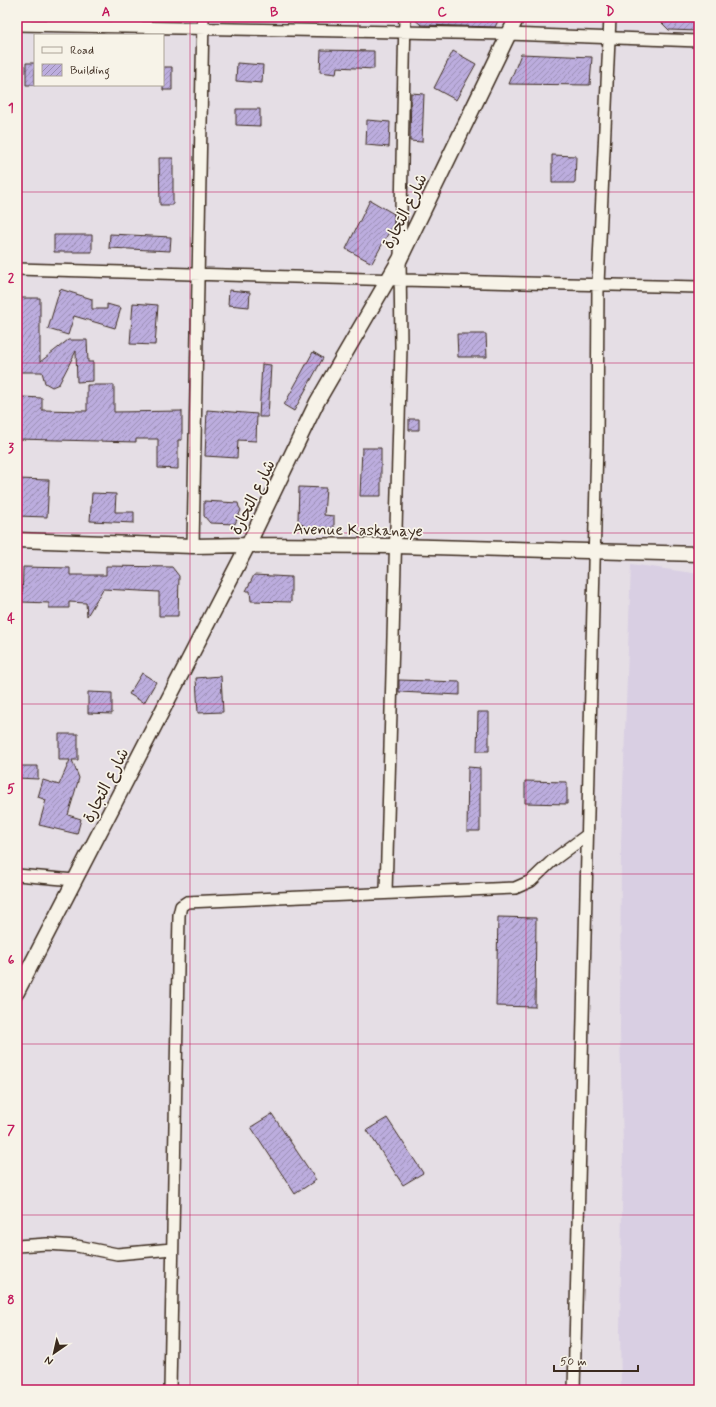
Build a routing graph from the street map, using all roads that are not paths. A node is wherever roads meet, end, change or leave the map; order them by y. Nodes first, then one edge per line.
1 (203, 17) edge
2 (405, 17) edge
3 (517, 17) edge
4 (610, 17) edge
5 (17, 25) edge
6 (203, 30) junction
7 (405, 32) junction
8 (508, 34) junction
9 (609, 39) junction
10 (699, 41) edge
11 (400, 259) junction
12 (17, 268) edge
13 (198, 273) junction
14 (395, 280) junction
15 (598, 284) junction
16 (699, 287) edge
17 (17, 540) edge
18 (248, 544) junction
19 (193, 546) junction
20 (396, 546) junction
21 (594, 552) junction
22 (699, 554) edge
23 (587, 835) junction
24 (17, 875) edge
25 (74, 880) junction
26 (386, 892) junction
27 (17, 992) edge
28 (17, 1246) edge
29 (172, 1249) junction
30 (170, 1390) edge
31 (574, 1390) edge

1 - 6 street
2 - 7 street
3 - 8 street, شارع التجارة
4 - 9 street
5 - 6 street
6 - 7 street
6 - 13 street
7 - 8 street
7 - 11 street
8 - 9 street
8 - 11 street, شارع التجارة
9 - 10 street
9 - 15 street
11 - 14 street, شارع التجارة
12 - 13 street
13 - 14 street
13 - 19 street
14 - 15 street
14 - 18 street, شارع التجارة
14 - 20 street
15 - 16 street
15 - 21 street
17 - 19 street, Avenue Kaskanaye
18 - 19 street, Avenue Kaskanaye
18 - 20 street, Avenue Kaskanaye
18 - 25 street, شارع التجارة
20 - 21 street, Avenue Kaskanaye
20 - 26 street
21 - 22 street, Avenue Kaskanaye
21 - 23 street
23 - 26 street
23 - 31 street
24 - 25 street
25 - 27 street, شارع التجارة
26 - 29 street
28 - 29 street
29 - 30 street

